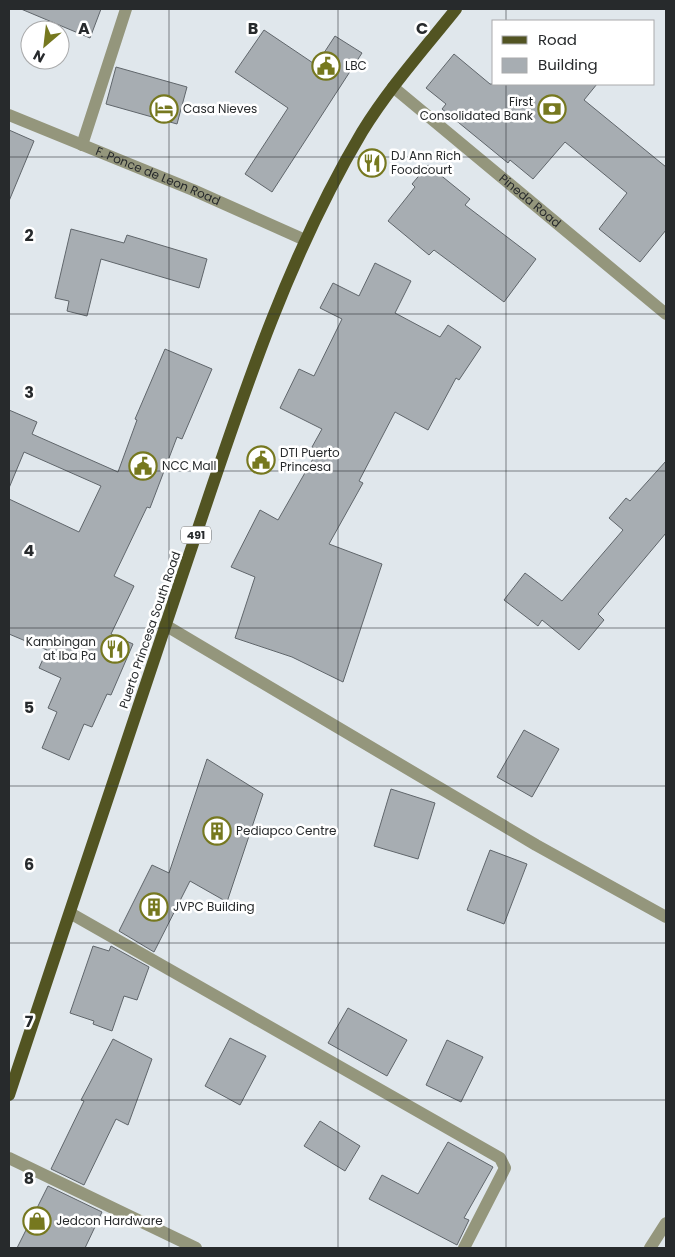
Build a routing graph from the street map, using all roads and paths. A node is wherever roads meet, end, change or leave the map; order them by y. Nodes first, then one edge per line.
1 (126, 9) edge
2 (456, 9) edge
3 (393, 87) junction
4 (9, 115) edge
5 (82, 145) junction
6 (305, 240) junction
7 (666, 314) edge
8 (165, 625) junction
9 (70, 914) junction
10 (666, 918) edge
11 (9, 1095) edge
12 (9, 1158) edge
13 (666, 1223) edge
14 (196, 1248) edge
15 (464, 1248) edge
16 (650, 1248) edge

1 - 5 street
2 - 3 main road, Puerto Princesa South Road / 491
3 - 6 main road, Puerto Princesa South Road / 491
3 - 7 street, Pineda Road
4 - 5 street, F. Ponce de Leon Road
5 - 6 street, F. Ponce de Leon Road
6 - 8 main road, Puerto Princesa South Road / 491
8 - 9 main road, Puerto Princesa South Road / 491
8 - 10 street
9 - 11 main road, Puerto Princesa South Road / 491
9 - 15 street
12 - 14 street
13 - 16 street

